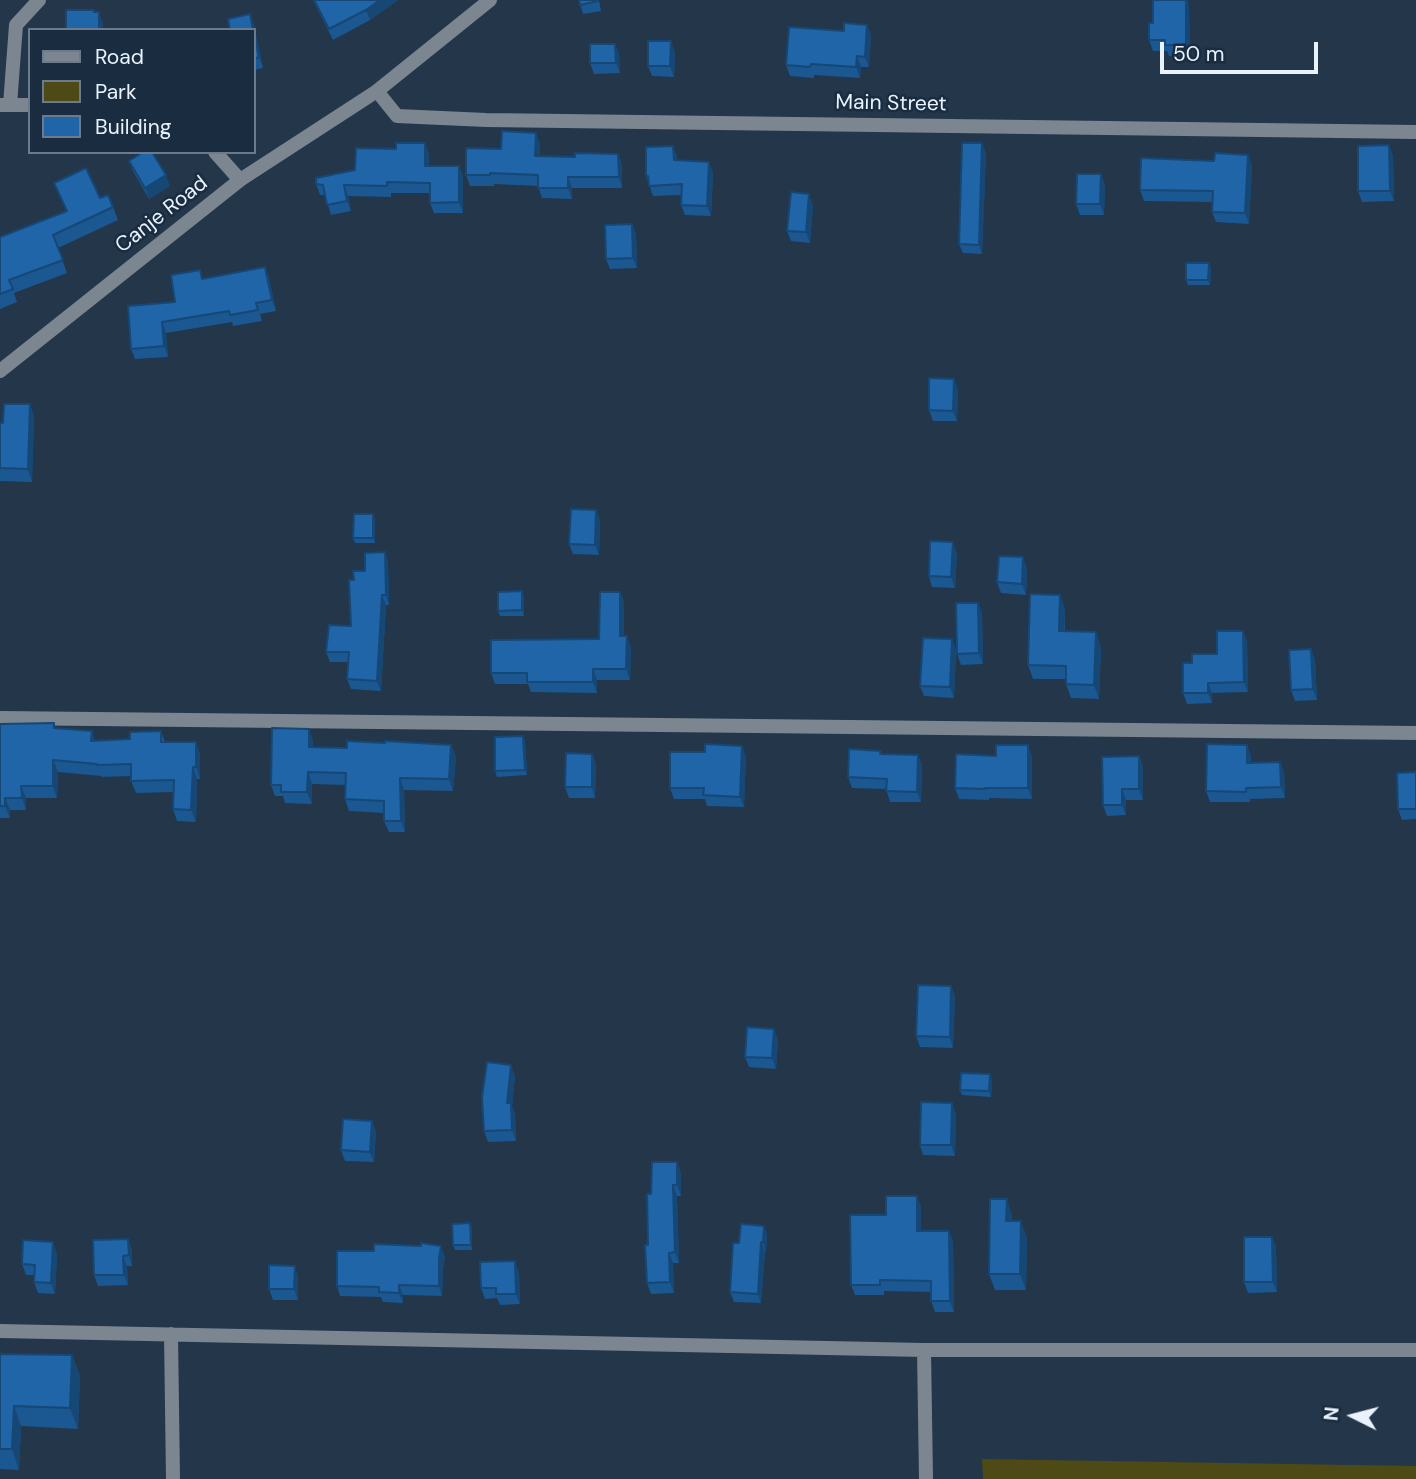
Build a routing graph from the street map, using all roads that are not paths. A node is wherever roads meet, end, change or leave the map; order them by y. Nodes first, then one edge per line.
1 (39, 0) edge
2 (490, 0) edge
3 (377, 91) junction
4 (5, 105) edge
5 (28, 105) edge
6 (1416, 132) edge
7 (217, 154) edge
8 (240, 180) junction
9 (0, 371) edge
10 (0, 718) edge
11 (1416, 733) edge
12 (0, 1331) edge
13 (171, 1334) junction
14 (924, 1350) junction
15 (1416, 1350) edge
16 (173, 1479) edge
17 (926, 1479) edge

1 - 4 street
2 - 3 street, Canje Road
3 - 6 street, Main Street
3 - 8 street, Canje Road
4 - 5 street
7 - 8 street
8 - 9 street, Canje Road
10 - 11 street
12 - 13 street
13 - 14 street
13 - 16 street
14 - 15 street
14 - 17 street

